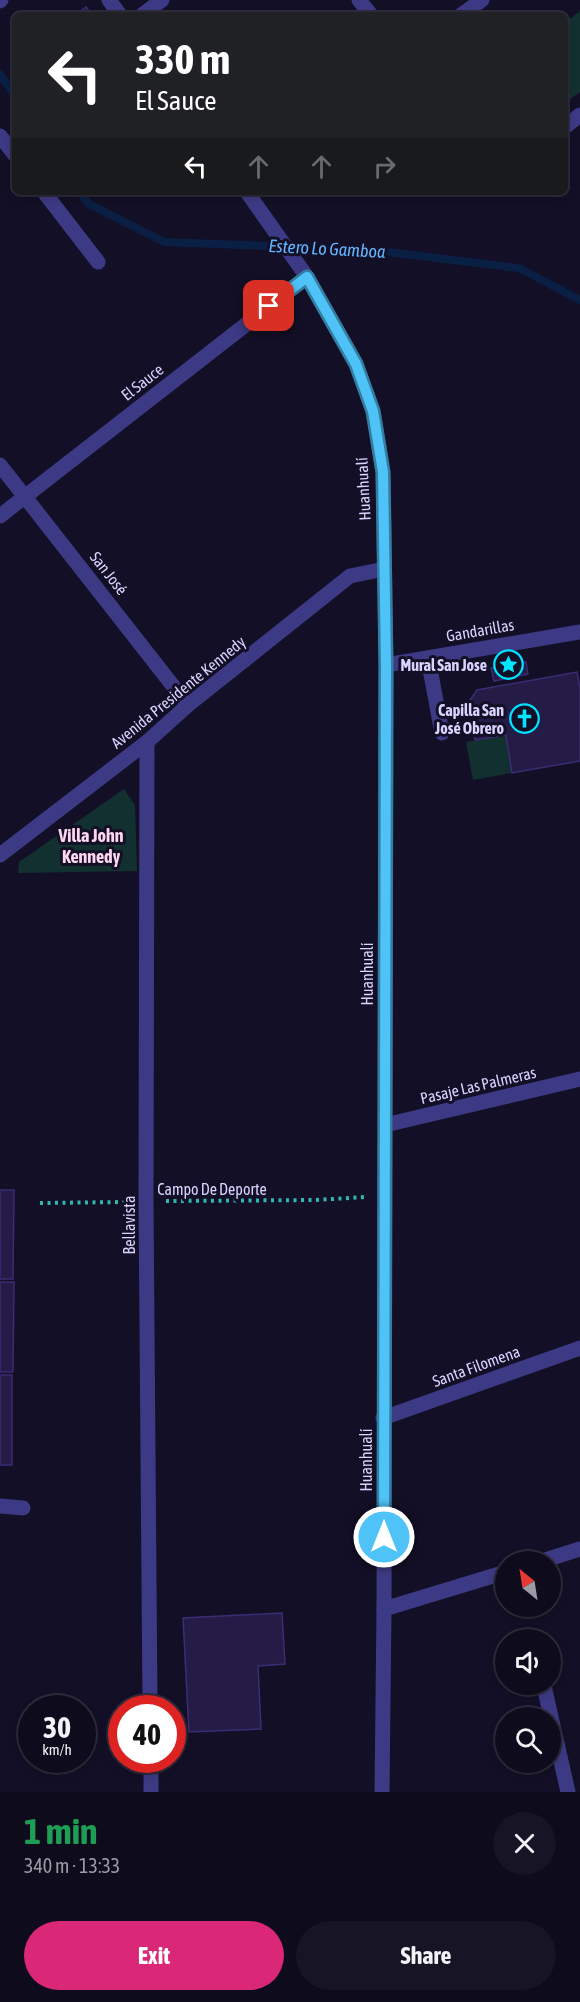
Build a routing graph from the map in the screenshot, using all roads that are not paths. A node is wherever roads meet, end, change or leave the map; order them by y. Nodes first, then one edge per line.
1 (162, 0) edge
2 (359, 0) edge
3 (482, 0) edge
4 (146, 12) edge
5 (369, 12) edge
6 (465, 12) edge
7 (0, 136) edge
8 (12, 151) edge
9 (46, 195) edge
10 (249, 195) edge
11 (98, 262) dead end
12 (307, 277) junction
13 (0, 465) edge
14 (25, 496) junction
15 (0, 516) edge
16 (384, 568) junction
17 (580, 632) edge
18 (428, 658) junction
19 (386, 665) junction
20 (188, 705) junction
21 (442, 733) dead end
22 (147, 742) junction
23 (0, 855) edge
24 (580, 1079) edge
25 (385, 1125) junction
26 (580, 1348) edge
27 (383, 1418) junction
28 (0, 1506) edge
29 (23, 1508) dead end
30 (580, 1549) edge
31 (561, 1555) edge
32 (495, 1575) edge
33 (384, 1609) junction
34 (150, 1695) edge
35 (546, 1695) edge
36 (151, 1773) edge
37 (151, 1792) edge
38 (382, 1792) edge
39 (568, 1792) edge

1 - 4 street
2 - 5 street
3 - 6 street
7 - 8 street
9 - 11 street
10 - 12 street, Huanhualí
12 - 14 street, El Sauce
12 - 16 street, Huanhualí
13 - 14 street, San José
14 - 15 street, El Sauce
14 - 20 street, San José
16 - 19 street, Huanhualí
16 - 20 street, Avenida Presidente Kennedy
17 - 18 street, Gandarillas
18 - 19 street, Gandarillas
18 - 21 street
19 - 25 street, Huanhualí
20 - 22 street, Avenida Presidente Kennedy
22 - 23 street, Avenida Presidente Kennedy
22 - 34 street, Bellavista
24 - 25 street, Pasaje Las Palmeras
25 - 27 street, Huanhualí
26 - 27 street, Santa Filomena
27 - 33 street, Huanhualí
28 - 29 street
30 - 31 street
32 - 33 street
33 - 38 street, Huanhualí
35 - 39 street
36 - 37 street

